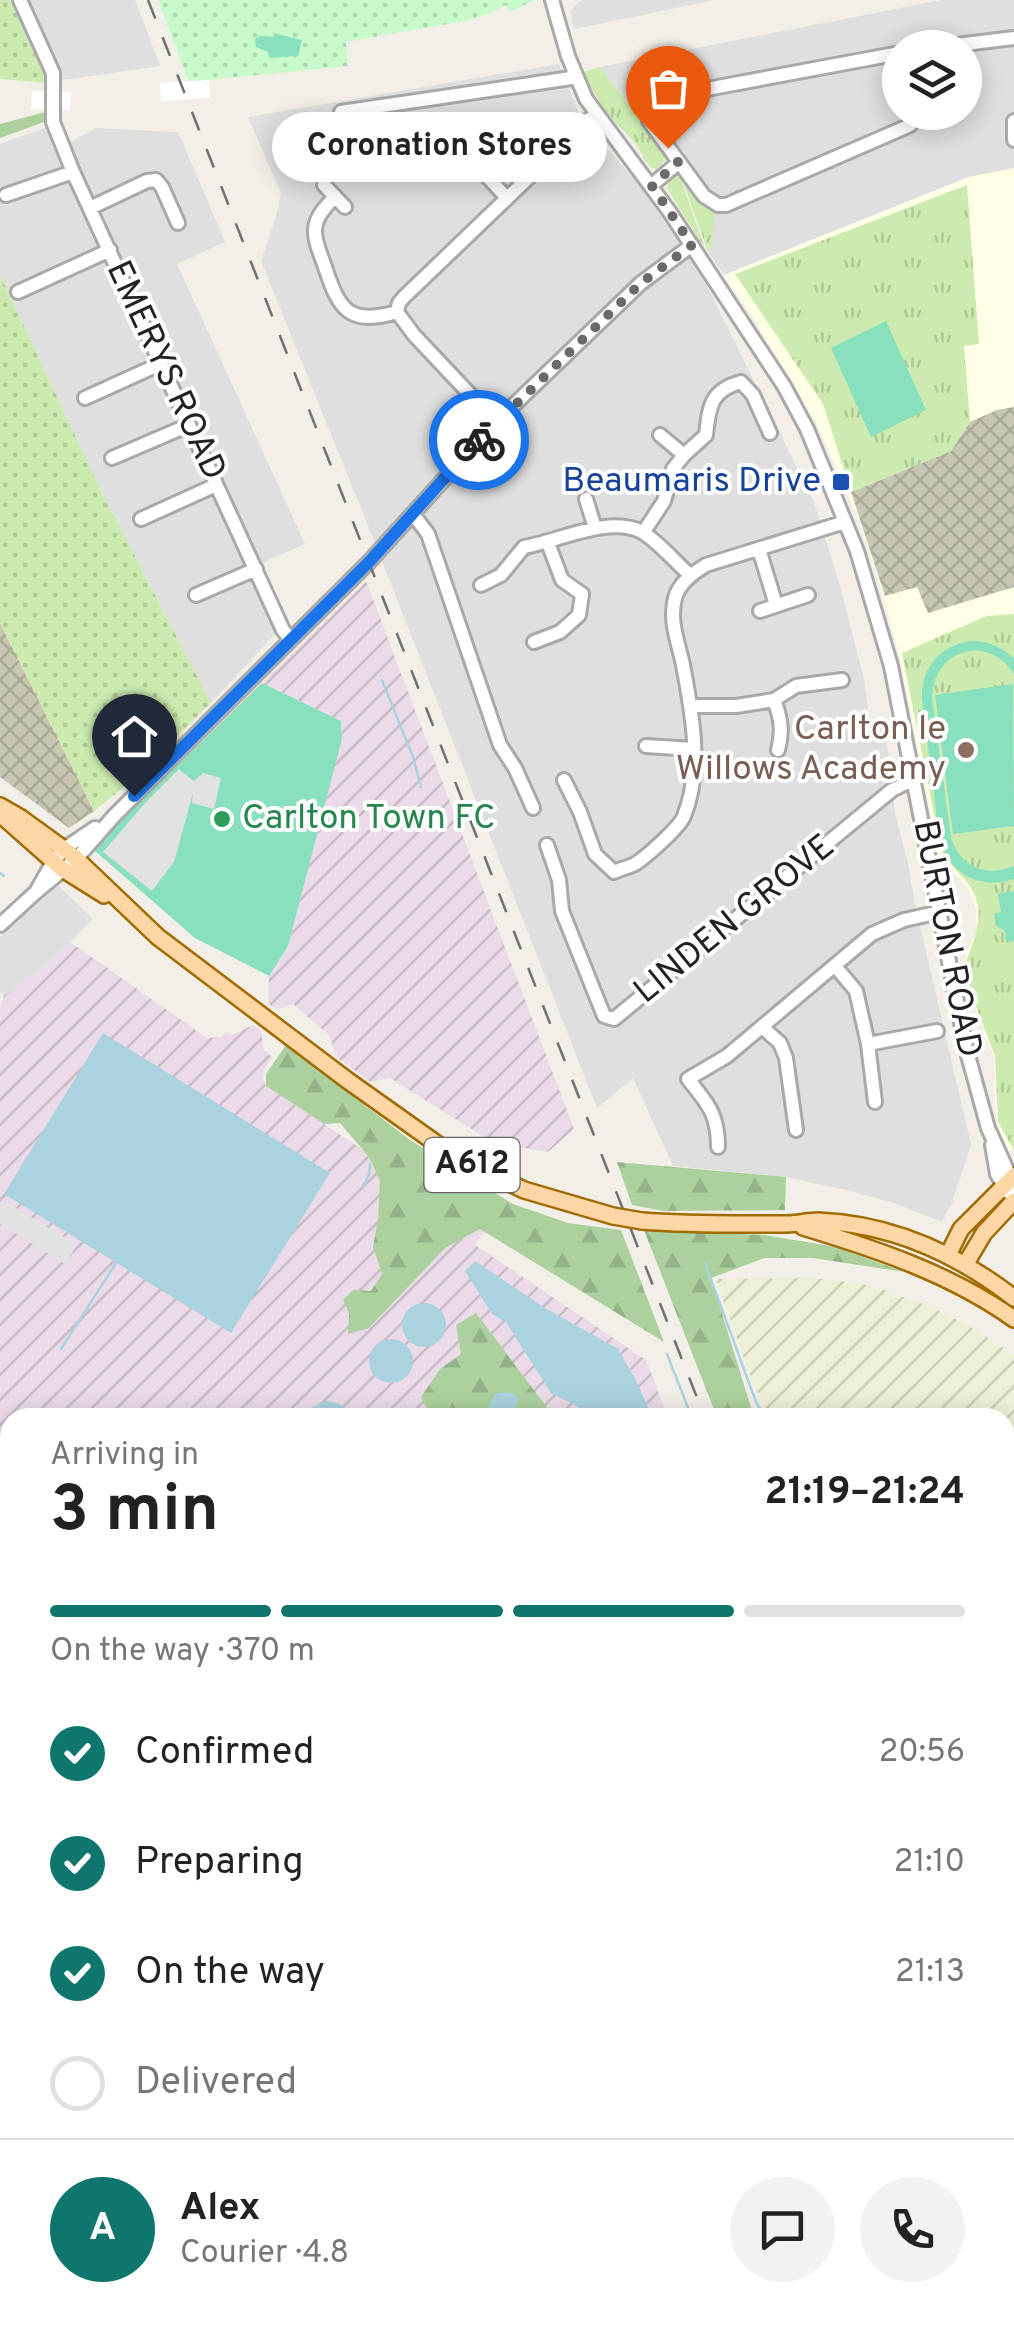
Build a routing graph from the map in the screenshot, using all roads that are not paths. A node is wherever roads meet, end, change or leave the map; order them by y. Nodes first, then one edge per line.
1 (38, 0) edge
2 (552, 0) edge
3 (22, 3) edge
4 (1014, 38) edge
5 (982, 42) edge
6 (882, 56) edge
7 (574, 72) junction
8 (341, 112) dead end
9 (596, 114) junction
10 (1014, 121) edge
11 (899, 130) edge
12 (1014, 140) edge
13 (420, 162) dead end
14 (678, 162) junction
15 (73, 172) junction
16 (324, 185) dead end
17 (652, 186) junction
18 (6, 195) dead end
19 (507, 198) junction
20 (90, 208) junction
21 (180, 216) dead end
22 (692, 245) junction
23 (110, 250) junction
24 (18, 292) dead end
25 (397, 312) junction
26 (160, 364) junction
27 (85, 398) dead end
28 (496, 422) junction
29 (189, 424) junction
30 (770, 434) dead end
31 (660, 435) dead end
32 (684, 455) junction
33 (112, 458) dead end
34 (216, 485) junction
35 (586, 500) dead end
36 (414, 514) junction
37 (142, 519) dead end
38 (846, 522) junction
39 (594, 528) junction
40 (644, 533) junction
41 (548, 542) junction
42 (758, 549) junction
43 (256, 569) junction
44 (690, 576) junction
45 (481, 585) dead end
46 (196, 595) dead end
47 (808, 595) dead end
48 (776, 606) junction
49 (760, 611) dead end
50 (290, 639) junction
51 (534, 642) dead end
52 (842, 680) dead end
53 (774, 700) junction
54 (691, 706) junction
55 (784, 744) dead end
56 (646, 746) dead end
57 (693, 749) junction
58 (914, 779) junction
59 (564, 780) dead end
60 (0, 806) edge
61 (533, 808) dead end
62 (0, 814) edge
63 (547, 845) dead end
64 (65, 860) junction
65 (940, 912) junction
66 (0, 925) edge
67 (835, 966) junction
68 (762, 1027) junction
69 (937, 1031) dead end
70 (868, 1044) junction
71 (876, 1102) dead end
72 (796, 1130) dead end
73 (718, 1147) dead end
74 (1010, 1180) edge
75 (1014, 1201) edge
76 (793, 1224) junction
77 (948, 1255) junction
78 (950, 1270) junction
79 (1014, 1298) edge
80 (1014, 1316) edge

1 - 3 street
2 - 7 street, BURTON ROAD
3 - 15 street, EMERYS ROAD
4 - 5 street
6 - 14 street
7 - 8 street
7 - 9 street, BURTON ROAD
9 - 17 street, BURTON ROAD
9 - 19 street
10 - 12 street
11 - 14 street
13 - 19 street
14 - 17 street
15 - 18 street
15 - 20 street, EMERYS ROAD
16 - 25 street
17 - 22 street, BURTON ROAD
19 - 25 street
20 - 21 street
20 - 23 street, EMERYS ROAD
22 - 28 street
22 - 38 street, BURTON ROAD
23 - 24 street
23 - 26 street, EMERYS ROAD
25 - 28 street
26 - 27 street
26 - 29 street, EMERYS ROAD
28 - 36 street
29 - 33 street
29 - 34 street, EMERYS ROAD
30 - 32 street
31 - 32 street
32 - 40 street
34 - 37 street
34 - 43 street, EMERYS ROAD
35 - 39 street
36 - 50 street
36 - 61 street
38 - 42 street
38 - 58 street, BURTON ROAD
39 - 40 street
39 - 41 street
40 - 44 street
41 - 45 street
41 - 51 street
42 - 44 street
42 - 48 street
43 - 46 street
43 - 50 street, EMERYS ROAD
44 - 54 street
47 - 48 street
48 - 49 street
50 - 64 street
52 - 53 street
53 - 54 street
53 - 55 street
54 - 57 street
56 - 57 street
57 - 59 street
58 - 63 street, LINDEN GROVE
58 - 65 street, BURTON ROAD
60 - 64 main road, A612
62 - 64 main road, A612
64 - 66 street
64 - 76 main road, A612, bridge
65 - 67 street
65 - 74 street, BURTON ROAD
67 - 68 street
67 - 70 street
68 - 72 street
68 - 73 street
69 - 70 street
70 - 71 street
74 - 75 street, BURTON ROAD
74 - 77 main road
75 - 78 main road
76 - 77 main road, A612
76 - 78 main road, A612
77 - 78 main road, A612
78 - 79 main road, A612
78 - 80 main road, A612

